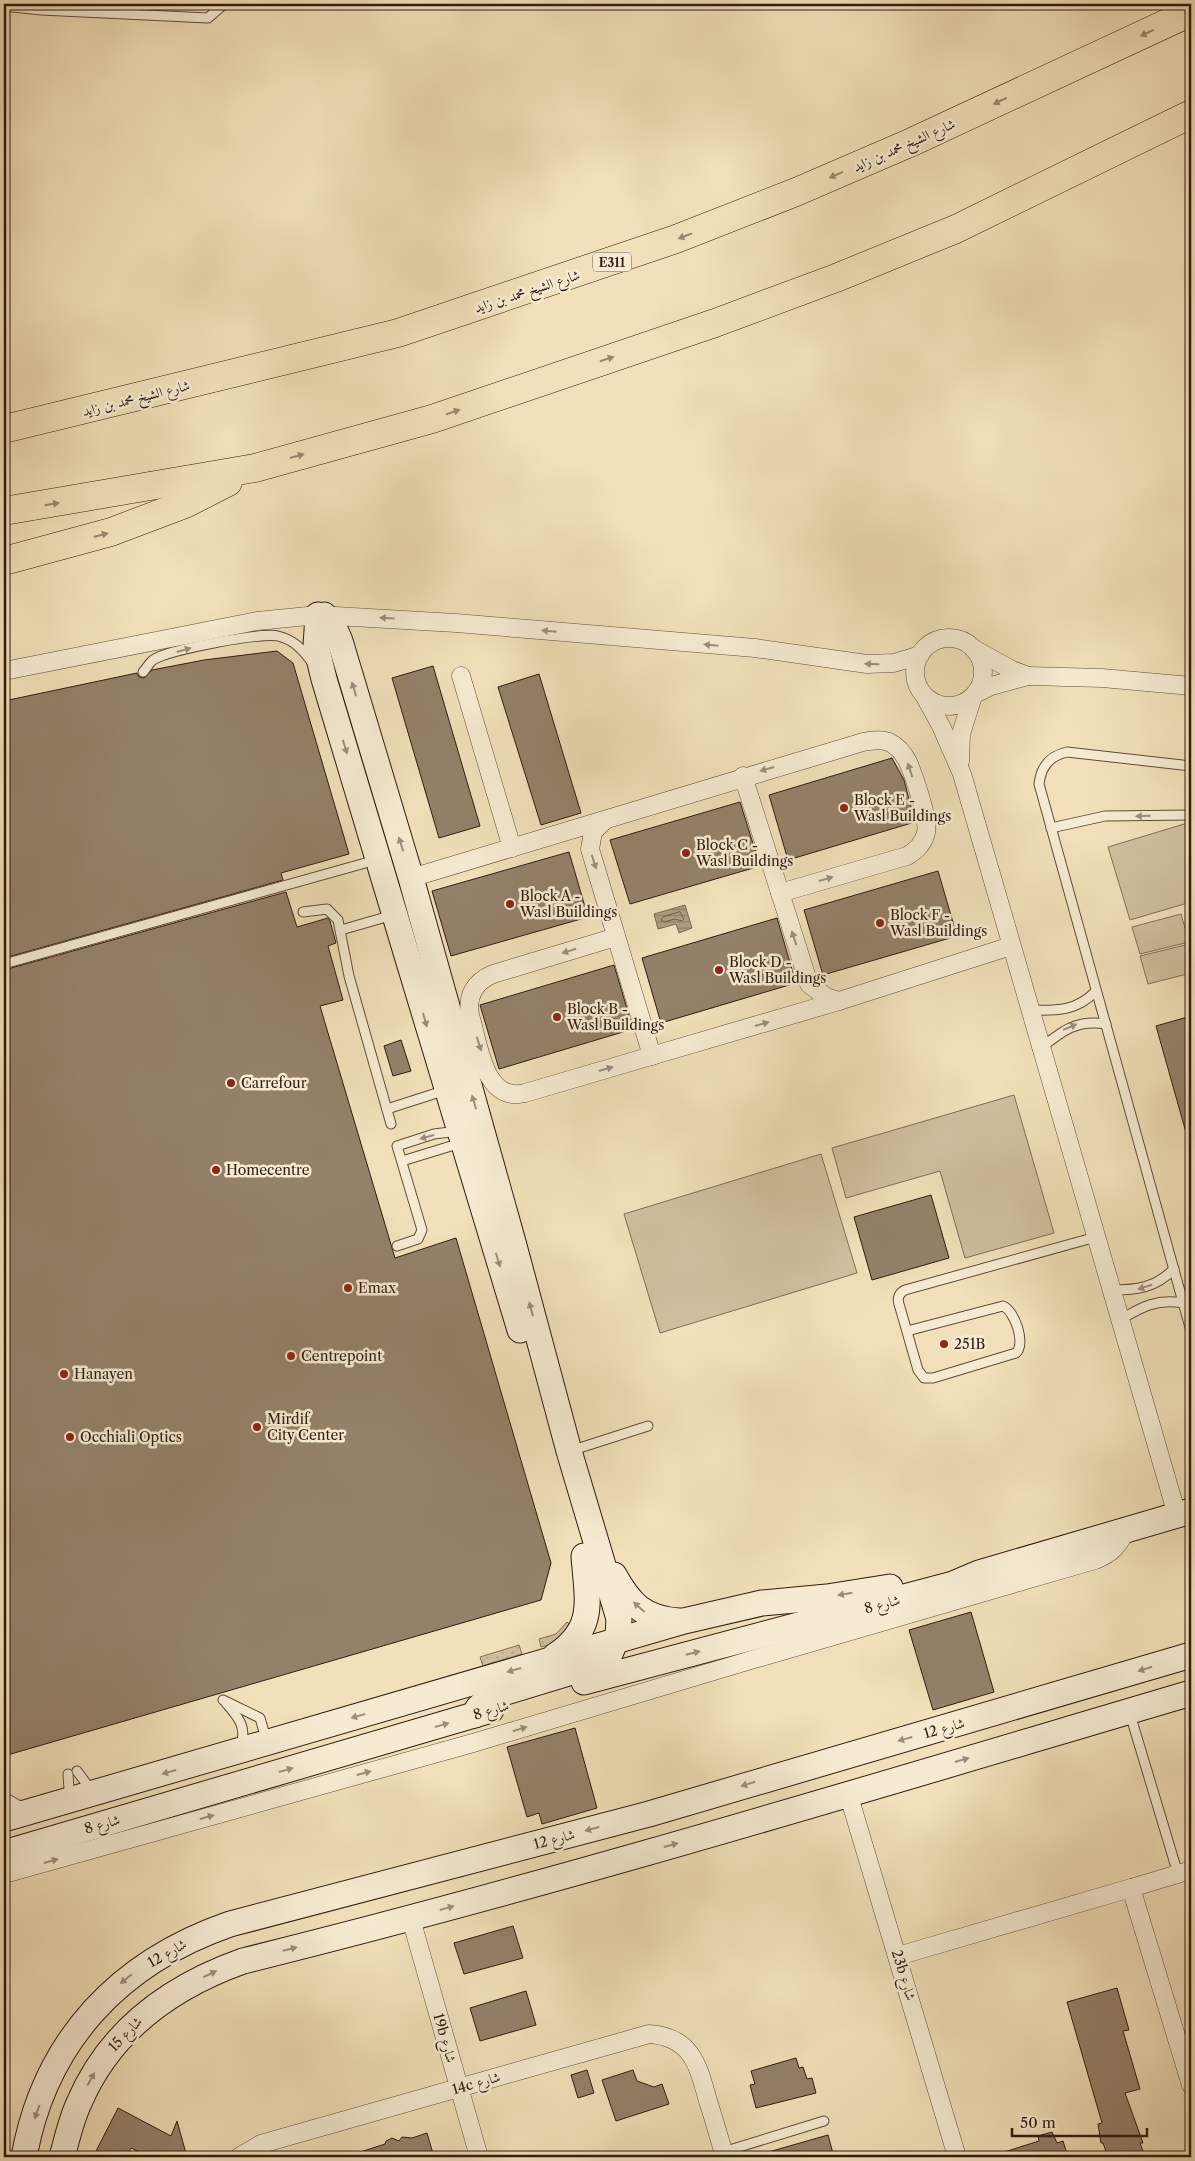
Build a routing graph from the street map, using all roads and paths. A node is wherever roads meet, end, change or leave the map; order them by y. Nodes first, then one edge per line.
1 (224, 4) edge
2 (4, 6) edge
3 (1191, 12) edge
4 (1191, 114) edge
5 (12, 424) edge
6 (255, 468) junction
7 (4, 511) edge
8 (4, 561) edge
9 (321, 615) junction
10 (974, 649) junction
11 (920, 655) junction
12 (4, 671) edge
13 (143, 672) dead end
14 (461, 676) dead end
15 (1028, 676) junction
16 (324, 679) junction
17 (1191, 686) edge
18 (924, 695) junction
19 (974, 695) junction
20 (1191, 766) edge
21 (962, 774) junction
22 (743, 776) junction
23 (1191, 815) edge
24 (605, 820) junction
25 (1051, 828) junction
26 (512, 848) junction
27 (379, 860) junction
28 (411, 878) junction
29 (780, 892) junction
30 (303, 912) dead end
31 (396, 914) junction
32 (341, 930) junction
33 (616, 937) junction
34 (1012, 946) junction
35 (4, 964) edge
36 (809, 984) junction
37 (1096, 991) junction
38 (839, 1001) junction
39 (1030, 1010) junction
40 (448, 1015) junction
41 (793, 1015) junction
42 (1106, 1024) junction
43 (1041, 1048) junction
44 (652, 1056) junction
45 (446, 1090) junction
46 (387, 1109) junction
47 (391, 1124) dead end
48 (461, 1137) junction
49 (402, 1161) junction
50 (1096, 1238) junction
51 (513, 1242) junction
52 (397, 1246) dead end
53 (1174, 1269) junction
54 (1112, 1290) junction
55 (1183, 1303) junction
56 (1120, 1320) junction
57 (907, 1331) junction
58 (1191, 1332) edge
59 (648, 1426) dead end
60 (563, 1452) junction
61 (1184, 1513) edge
62 (1126, 1529) junction
63 (591, 1550) junction
64 (979, 1573) junction
65 (684, 1621) junction
66 (615, 1642) junction
67 (1191, 1655) edge
68 (548, 1661) junction
69 (646, 1665) junction
70 (1191, 1693) edge
71 (1129, 1711) junction
72 (998, 1713) junction
73 (475, 1715) junction
74 (268, 1742) junction
75 (239, 1751) junction
76 (95, 1794) junction
77 (844, 1794) junction
78 (196, 1796) junction
79 (4, 1797) edge
80 (64, 1803) junction
81 (29, 1811) junction
82 (649, 1814) junction
83 (4, 1818) edge
84 (4, 1853) edge
85 (1184, 1872) edge
86 (4, 1874) edge
87 (556, 1876) junction
88 (1131, 1888) junction
89 (411, 1919) junction
90 (898, 1956) junction
91 (1191, 2085) edge
92 (459, 2088) junction
93 (824, 2121) dead end
94 (724, 2155) edge
95 (24, 2157) edge
96 (62, 2157) edge
97 (239, 2157) edge
98 (479, 2157) edge
99 (958, 2157) edge

1 - 2 lane
3 -> 5 highway, شارع الشيخ محمد بن زايد / E311
6 -> 4 highway
7 -> 6 highway
8 -> 6 highway
11 -> 9 street
9 - 12 street
9 - 16 street
28 -> 9 street
10 - 11 street
10 - 15 street
10 - 19 street
11 - 18 street
13 -> 16 lane
14 - 26 street
15 - 17 street
15 - 19 street
16 -> 27 street
18 - 19 street
18 - 21 street
19 - 21 street
20 - 25 lane
21 - 34 street
22 - 24 street
22 - 29 street
29 -> 22 street
23 -> 25 lane
24 - 26 street
24 -> 33 street
25 - 37 lane
26 - 28 street
27 - 31 street
27 - 35 lane
27 - 40 street
28 - 40 street
36 -> 29 street
30 - 32 lane
31 - 32 lane
31 -> 45 street
32 - 46 lane
33 - 44 street
33 -> 44 street
34 - 38 street
34 - 39 street
36 - 38 street
36 - 41 street
37 - 39 lane
37 - 42 lane
38 - 41 street
39 - 43 street
51 -> 40 street
44 -> 41 street
43 -> 42 lane
42 - 53 lane
43 - 50 street
45 - 46 lane
45 - 48 street
46 - 47 lane
48 - 49 lane
48 -> 49 lane
48 - 51 street
48 -> 60 street
49 - 52 lane
50 - 54 street
50 - 57 lane
60 -> 51 street
53 -> 54 lane
53 - 55 lane
54 - 56 street
55 - 56 lane
55 - 58 lane
56 - 61 street
57 - 57 lane
59 - 60 lane
60 - 63 street
61 - 62 street, شارع 8
62 - 64 street, شارع 8
86 -> 62 street
65 -> 63 street
63 - 66 street
63 - 68 street
64 -> 65 street, شارع 8
69 -> 64 street, شارع 8
65 - 66 street, شارع 8
66 - 68 street, شارع 8
66 - 69 street
66 - 73 street
67 -> 72 street, شارع 12
68 -> 74 street, شارع 8
69 - 73 street, شارع 8
70 - 71 street
77 -> 71 street
71 - 85 lane
72 - 77 street
72 -> 82 street, شارع 12
78 -> 73 street, شارع 8
74 - 75 street, شارع 8
74 - 75 lane
74 - 78 street
75 -> 76 street, شارع 8
76 - 80 street, شارع 8
76 - 80 lane
87 -> 77 street
77 - 90 street, 23b شارع
78 - 84 street, شارع 8
79 - 81 lane
80 - 81 street, شارع 8
81 - 83 street, شارع 8
82 - 87 street
82 -> 95 street, شارع 12
85 - 88 street
89 -> 87 street
88 - 90 street
88 - 91 street
89 - 92 street, 19b شارع
96 -> 89 street, شارع 15
90 - 99 street, 23b شارع
92 - 94 street, 14c شارع
92 - 97 street, 14c شارع
92 - 98 street, 19b شارع
93 - 94 lane

